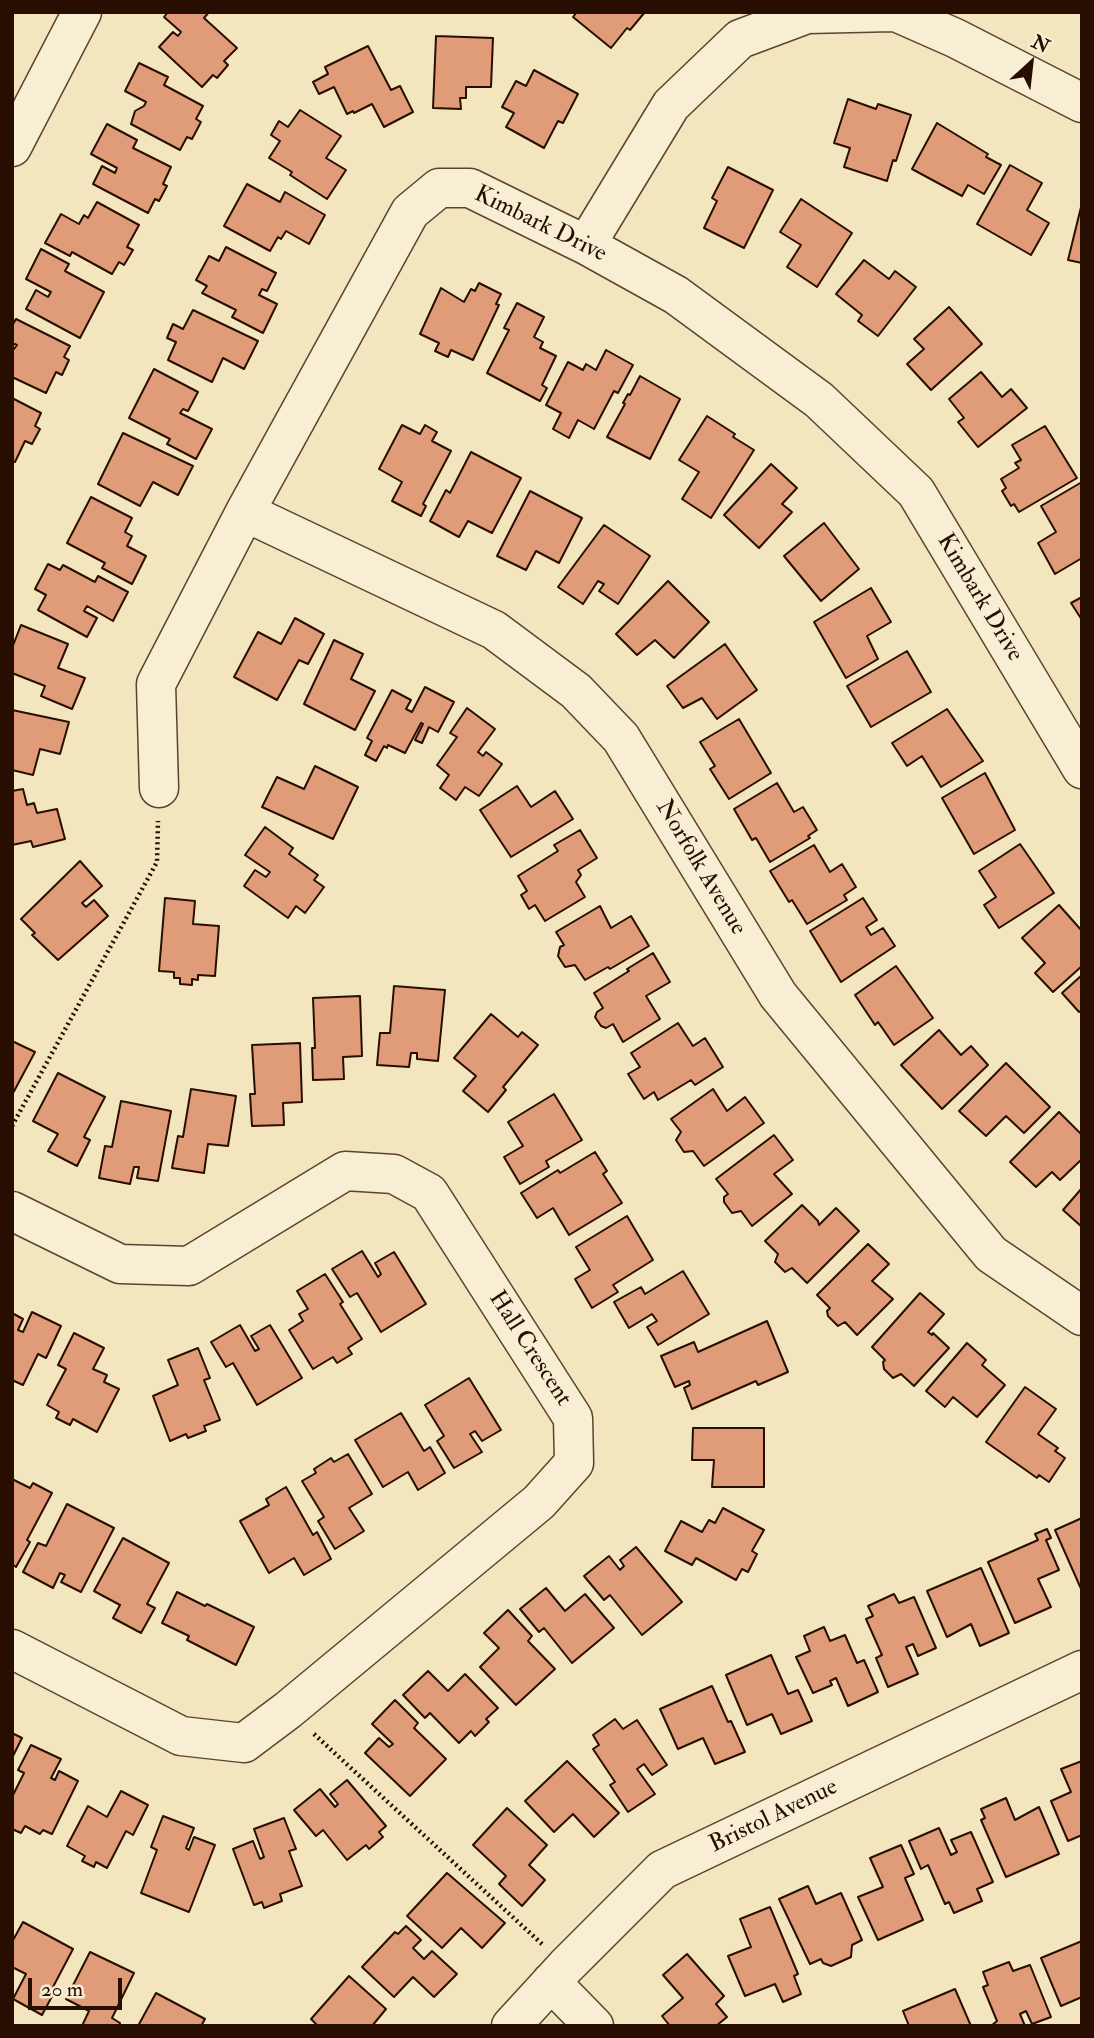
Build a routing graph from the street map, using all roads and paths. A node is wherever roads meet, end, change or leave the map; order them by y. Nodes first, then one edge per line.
1 (82, 12) edge
2 (895, 12) edge
3 (1082, 103) edge
4 (12, 147) edge
5 (586, 245) junction
6 (245, 512) junction
7 (1082, 769) edge
8 (159, 788) joint
9 (12, 1126) edge
10 (12, 1211) edge
11 (1082, 1316) edge
12 (12, 1649) edge
13 (1082, 1670) edge
14 (288, 1710) junction
15 (559, 1973) junction
16 (511, 2026) edge
17 (594, 2026) edge

1 - 4 street
2 - 3 street
2 - 5 street
5 - 6 street, Kimbark Drive
5 - 7 street, Kimbark Drive
6 - 8 street, Kimbark Drive
6 - 11 street, Norfolk Avenue
8 - 9 path
10 - 14 street, Hall Crescent
12 - 14 street, Hall Crescent
13 - 15 street, Bristol Avenue
14 - 15 path
15 - 16 street, Bristol Avenue
15 - 17 street

